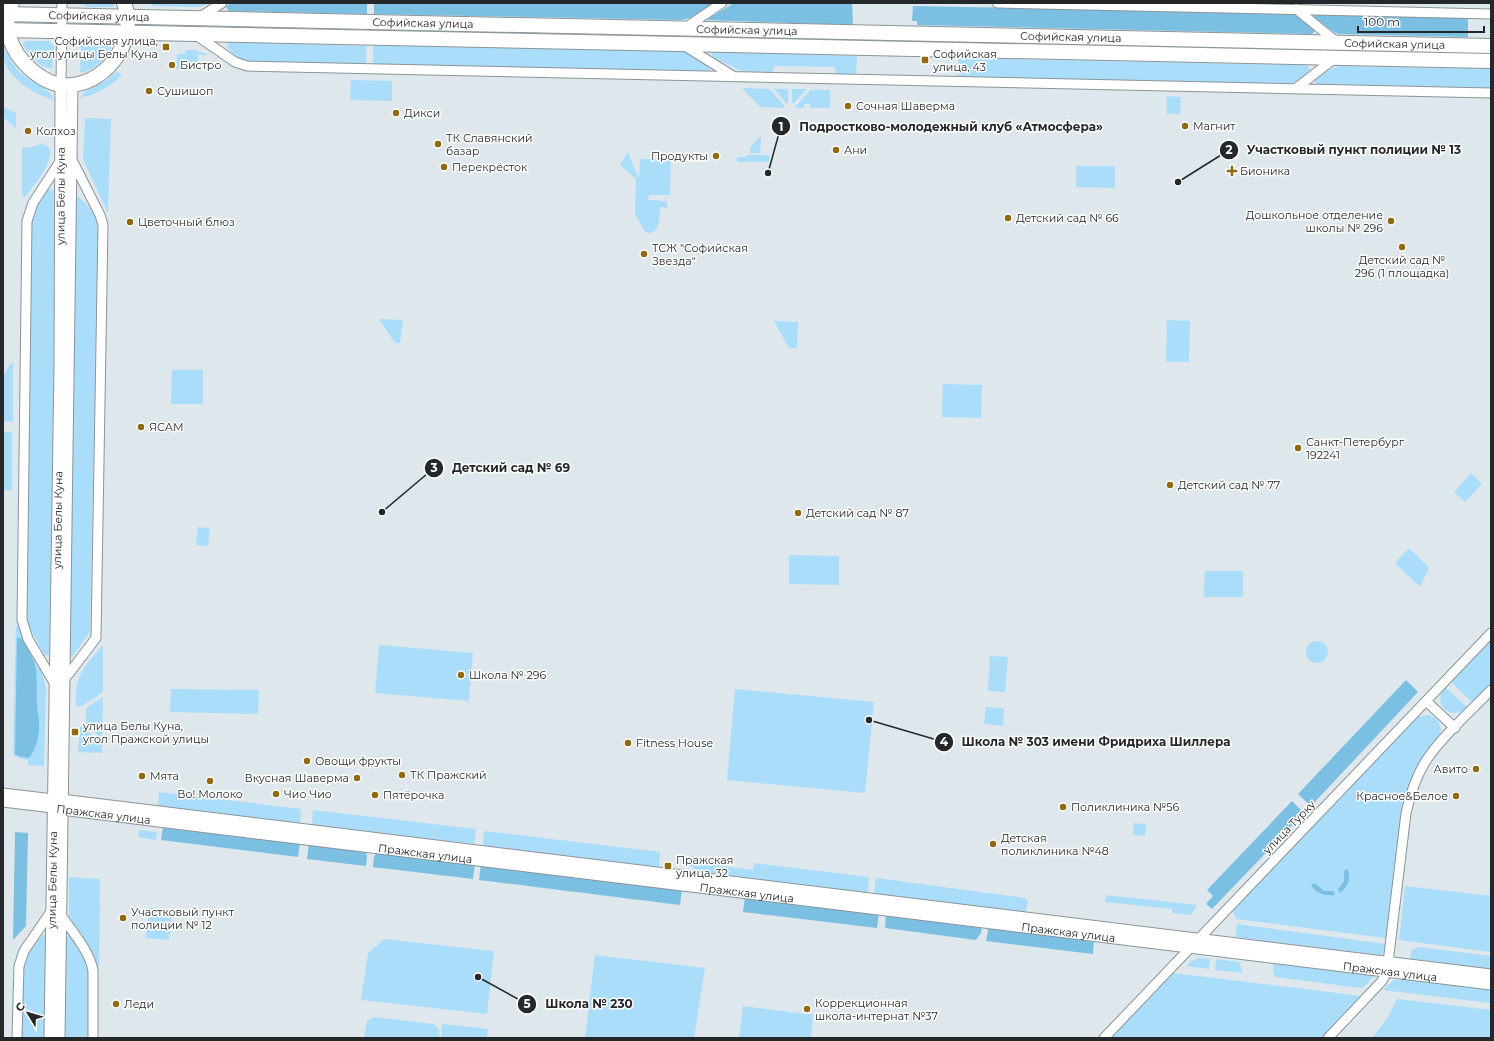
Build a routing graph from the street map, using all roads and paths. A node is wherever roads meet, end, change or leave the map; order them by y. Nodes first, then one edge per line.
1 (124, 3) edge
2 (222, 3) edge
3 (722, 3) edge
4 (997, 3) edge
5 (62, 9) edge
6 (1296, 9) junction
7 (8, 10) edge
8 (1491, 14) edge
9 (128, 17) junction
10 (198, 18) junction
11 (604, 27) junction
12 (684, 29) junction
13 (5, 30) edge
14 (61, 32) junction
15 (128, 32) junction
16 (195, 34) junction
17 (604, 42) junction
18 (1338, 43) junction
19 (682, 44) junction
20 (1421, 44) junction
21 (1491, 46) edge
22 (1335, 58) junction
23 (1421, 60) junction
24 (1491, 61) edge
25 (734, 77) junction
26 (67, 85) junction
27 (1295, 89) junction
28 (1491, 93) edge
29 (66, 159) junction
30 (1491, 633) edge
31 (59, 682) junction
32 (1491, 690) edge
33 (1426, 701) junction
34 (1455, 728) junction
35 (3, 793) edge
36 (3, 802) edge
37 (58, 804) junction
38 (57, 912) junction
39 (1195, 943) junction
40 (1387, 966) junction
41 (1491, 975) edge
42 (1491, 984) edge
43 (17, 1038) edge
44 (50, 1038) edge
45 (59, 1038) edge
46 (93, 1038) edge
47 (1104, 1038) edge
48 (1328, 1038) edge

1 - 9 main road
2 - 10 street
3 - 12 street
4 - 6 street
5 - 7 main road, Софийская улица
5 - 9 main road, Софийская улица
5 - 14 street, улица Белы Куна
6 - 8 street
6 - 18 street
7 - 13 main road
9 - 10 main road, Софийская улица
9 - 15 main road
10 - 11 main road, Софийская улица
11 - 12 main road, Софийская улица
11 - 17 main road
12 - 18 main road, Софийская улица
13 - 14 main road, Софийская улица
13 - 26 main road
14 - 15 main road, Софийская улица
14 - 26 street, улица Белы Куна
15 - 16 main road, Софийская улица
15 - 26 main road
16 - 17 main road, Софийская улица
16 - 25 street
17 - 19 main road, Софийская улица
18 - 20 main road, Софийская улица
19 - 22 main road, Софийская улица
19 - 25 street
20 - 21 main road, Софийская улица
20 - 23 main road
22 - 23 main road, Софийская улица
22 - 27 street
23 - 24 main road, Софийская улица
25 - 27 street
26 - 29 street, улица Белы Куна
27 - 28 street
29 - 31 street, улица Белы Куна
29 - 31 street
29 - 31 street
30 - 33 street, улица Турку
31 - 37 street, улица Белы Куна
32 - 34 street
33 - 34 street
33 - 39 street, улица Турку
34 - 40 street
35 - 37 street, Пражская улица
36 - 37 street, Пражская улица
37 - 38 street, улица Белы Куна
37 - 39 street, Пражская улица
38 - 43 street
38 - 44 street, улица Белы Куна
38 - 45 street, улица Белы Куна
38 - 46 street
39 - 40 street, Пражская улица
39 - 47 street, улица Турку
40 - 41 street, Пражская улица
40 - 42 street, Пражская улица
40 - 48 street

